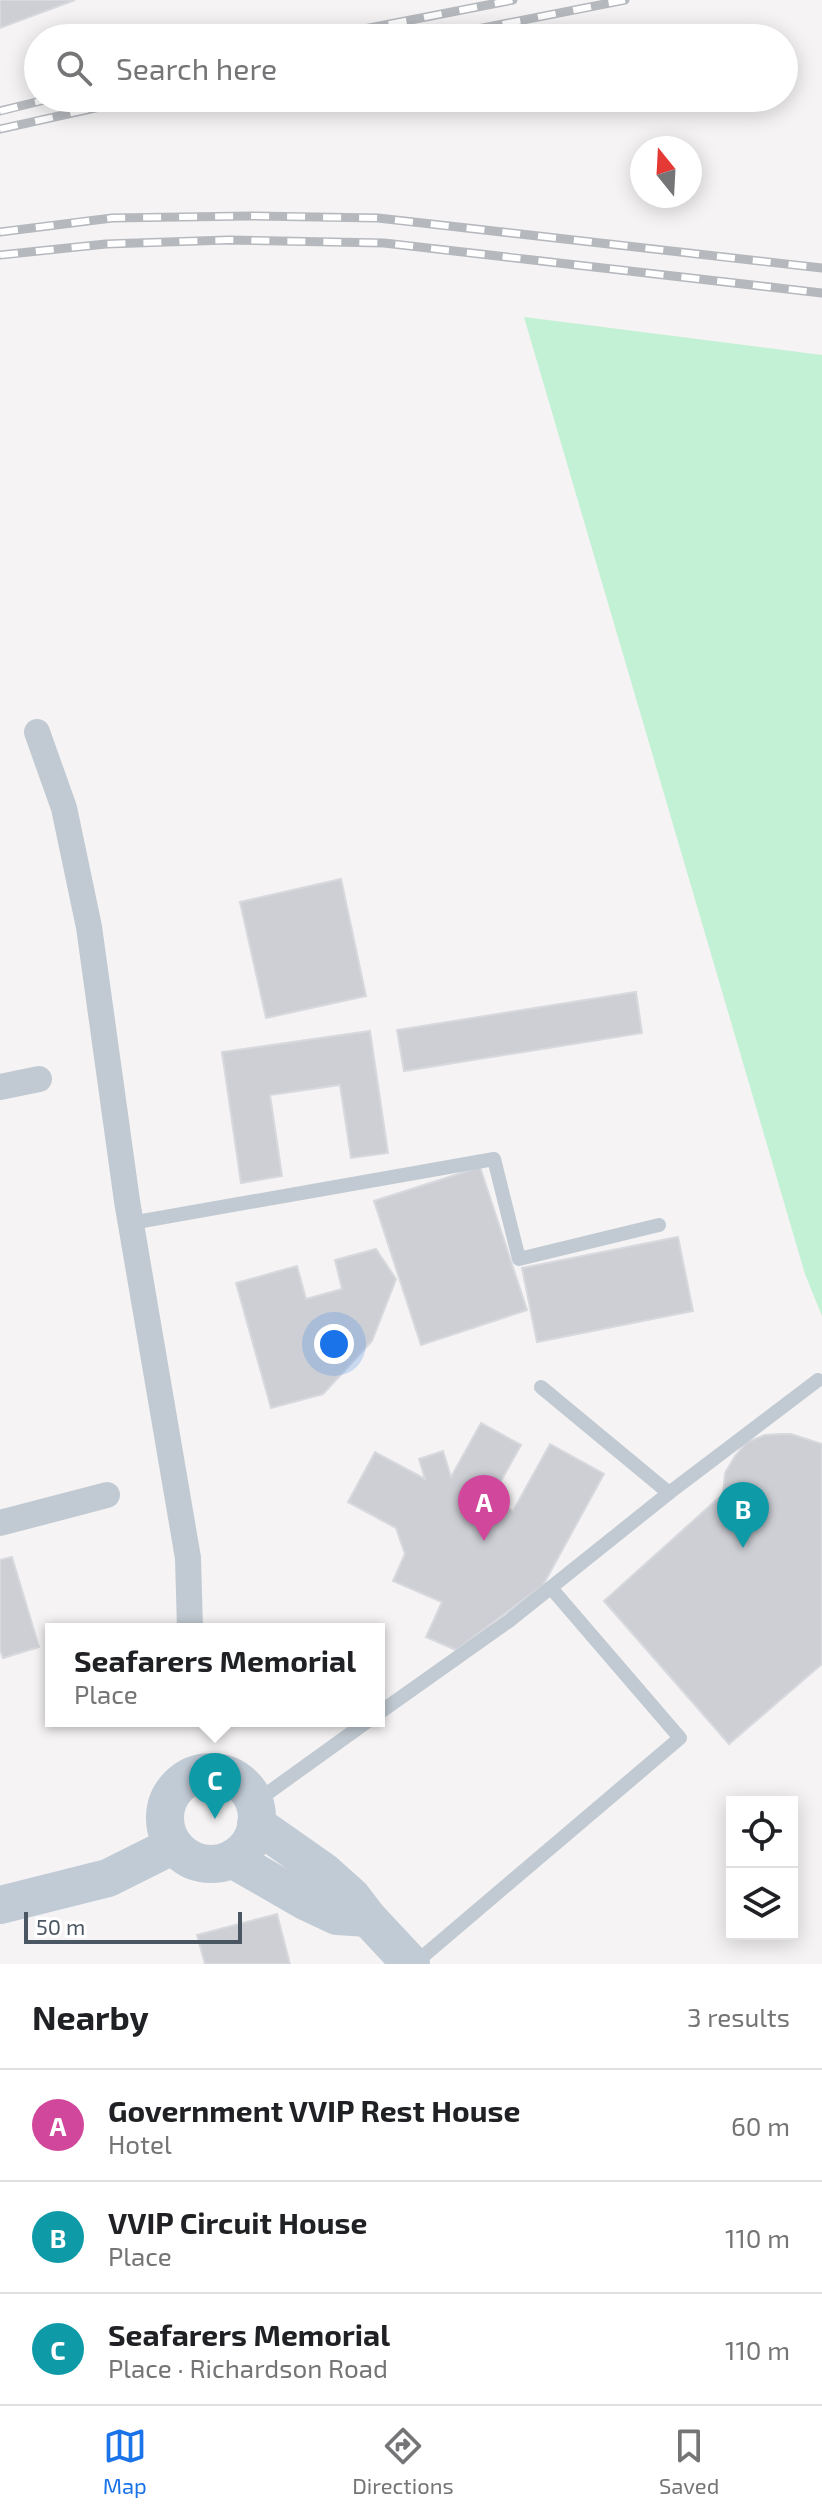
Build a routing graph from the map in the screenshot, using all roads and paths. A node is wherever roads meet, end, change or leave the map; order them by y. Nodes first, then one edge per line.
1 (37, 732) dead end
2 (39, 1079) dead end
3 (0, 1087) edge
4 (131, 1223) junction
5 (659, 1225) dead end
6 (818, 1380) dead end
7 (541, 1387) dead end
8 (669, 1493) junction
9 (107, 1495) dead end
10 (0, 1523) edge
11 (551, 1588) junction
12 (190, 1623) edge
13 (385, 1709) edge
14 (361, 1727) edge
15 (255, 1814) junction
16 (174, 1845) junction
17 (232, 1859) junction
18 (0, 1905) edge
19 (368, 1918) junction
20 (413, 1964) edge

1 - 4 street
2 - 3 street
4 - 5 lane
4 - 12 street
6 - 8 lane
7 - 8 lane
8 - 11 lane
9 - 10 street
11 - 13 lane
11 - 20 lane
14 - 15 lane
15 - 16 street
15 - 17 street
15 - 19 street
16 - 17 street
16 - 18 street
17 - 19 street
19 - 20 street

